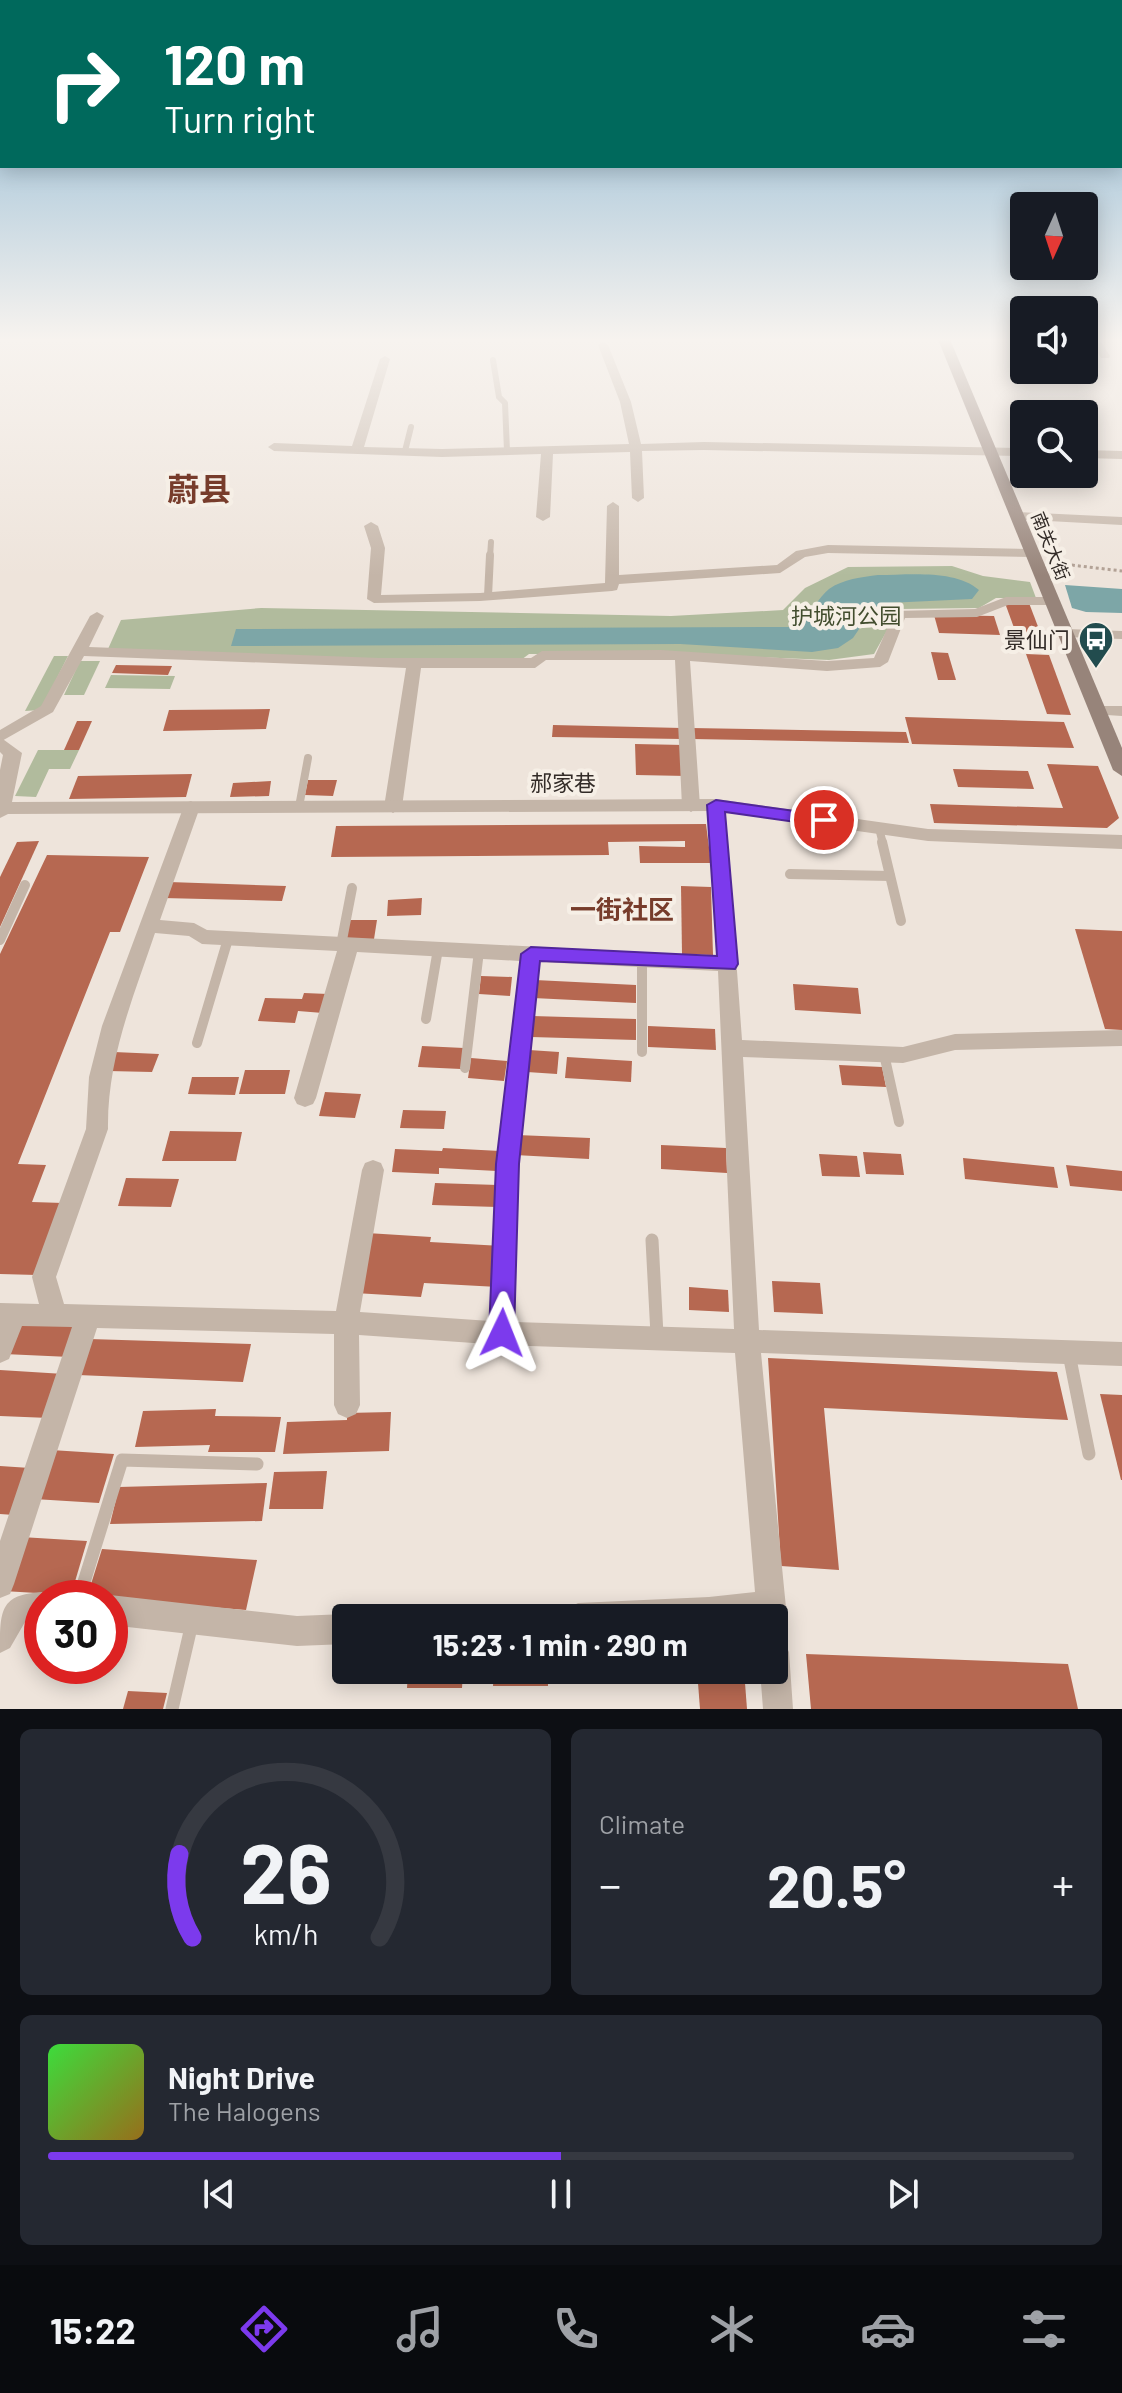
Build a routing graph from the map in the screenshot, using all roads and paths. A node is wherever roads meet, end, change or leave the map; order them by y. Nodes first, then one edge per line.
1 (367, 417) edge
2 (506, 417) edge
3 (632, 417) edge
4 (976, 417) edge
5 (411, 427) dead end
6 (274, 447) dead end
7 (638, 448) junction
8 (357, 450) junction
9 (547, 450) junction
10 (405, 451) junction
11 (507, 451) junction
12 (990, 451) junction
13 (1010, 452) edge
14 (1098, 454) edge
15 (1122, 455) edge
16 (638, 498) dead end
17 (613, 506) dead end
18 (1017, 516) junction
19 (543, 517) dead end
20 (1122, 521) edge
21 (371, 526) dead end
22 (491, 542) dead end
23 (1034, 557) junction
24 (1122, 571) edge
25 (612, 580) junction
26 (488, 596) junction
27 (1052, 601) junction
28 (97, 616) dead end
29 (1066, 633) junction
30 (1122, 635) edge
31 (79, 651) junction
32 (682, 657) junction
33 (414, 663) junction
34 (1098, 711) junction
35 (1122, 711) edge
36 (0, 740) edge
37 (308, 758) dead end
38 (1122, 770) edge
39 (716, 805) junction
40 (691, 806) junction
41 (191, 807) junction
42 (299, 807) junction
43 (393, 807) junction
44 (1, 809) edge
45 (879, 828) junction
46 (1122, 842) edge
47 (790, 874) dead end
48 (890, 876) junction
49 (25, 885) dead end
50 (352, 888) dead end
51 (901, 921) dead end
52 (148, 926) junction
53 (228, 939) junction
54 (0, 940) edge
55 (345, 945) junction
56 (438, 949) junction
57 (479, 951) junction
58 (531, 954) junction
59 (642, 959) junction
60 (728, 964) junction
61 (426, 1019) dead end
62 (1122, 1038) edge
63 (197, 1043) dead end
64 (732, 1048) junction
65 (642, 1052) dead end
66 (884, 1054) junction
67 (465, 1068) dead end
68 (305, 1098) dead end
69 (899, 1122) dead end
70 (373, 1170) dead end
71 (652, 1240) dead end
72 (7, 1315) edge
73 (55, 1316) junction
74 (88, 1317) junction
75 (346, 1323) junction
76 (502, 1333) junction
77 (657, 1339) junction
78 (747, 1342) junction
79 (0, 1351) edge
80 (1069, 1354) junction
81 (1122, 1354) edge
82 (347, 1405) dead end
83 (1089, 1454) dead end
84 (257, 1464) dead end
85 (85, 1580) edge
86 (15, 1598) edge
87 (770, 1604) edge
88 (128, 1612) edge
89 (193, 1619) junction
90 (332, 1630) edge
91 (0, 1638) edge
92 (776, 1684) edge
93 (172, 1709) edge
94 (778, 1709) edge

1 - 8 street
2 - 11 lane
3 - 7 street
4 - 12 main road, 南关大街
5 - 10 lane
6 - 8 street
7 - 9 street
7 - 12 street
7 - 16 street
8 - 10 street
9 - 11 street
9 - 19 street
10 - 11 street
12 - 13 street
12 - 18 main road, 南关大街
14 - 15 street
17 - 25 street
18 - 20 street
18 - 23 main road, 南关大街
21 - 26 street
22 - 26 lane
23 - 24 path
23 - 25 street
23 - 27 main road, 南关大街
25 - 26 street
27 - 29 main road, 南关大街
27 - 32 street
28 - 31 street
29 - 30 lane
29 - 34 main road, 南关大街
31 - 33 street
31 - 36 street
32 - 33 street
32 - 40 street
33 - 43 street
34 - 35 street
34 - 38 main road, 南关大街
36 - 44 street
37 - 42 lane
39 - 40 street, 郝家巷
39 - 45 street, 郝家巷
39 - 60 street
40 - 43 street, 郝家巷
41 - 42 street, 郝家巷
41 - 44 street, 郝家巷
41 - 52 street
42 - 43 street, 郝家巷
45 - 46 street, 郝家巷
45 - 48 lane
47 - 48 lane
48 - 51 lane
49 - 54 lane
50 - 55 lane
52 - 53 street
52 - 73 street
53 - 55 street
53 - 63 lane
55 - 56 street
55 - 68 street
56 - 57 street
56 - 61 lane
57 - 58 street
57 - 67 lane
58 - 59 street
58 - 76 street
59 - 60 street
59 - 65 lane
60 - 64 street
62 - 66 street
64 - 66 street
64 - 78 street
66 - 69 lane
70 - 75 street
71 - 77 lane
72 - 73 street
72 - 79 street
73 - 74 street
74 - 75 street
74 - 86 street
75 - 76 street
75 - 82 street
76 - 77 street
77 - 78 street
78 - 80 street
78 - 87 street
80 - 81 street
80 - 83 lane
84 - 85 lane
86 - 91 street
88 - 89 street
89 - 90 street
89 - 93 lane
92 - 94 street

